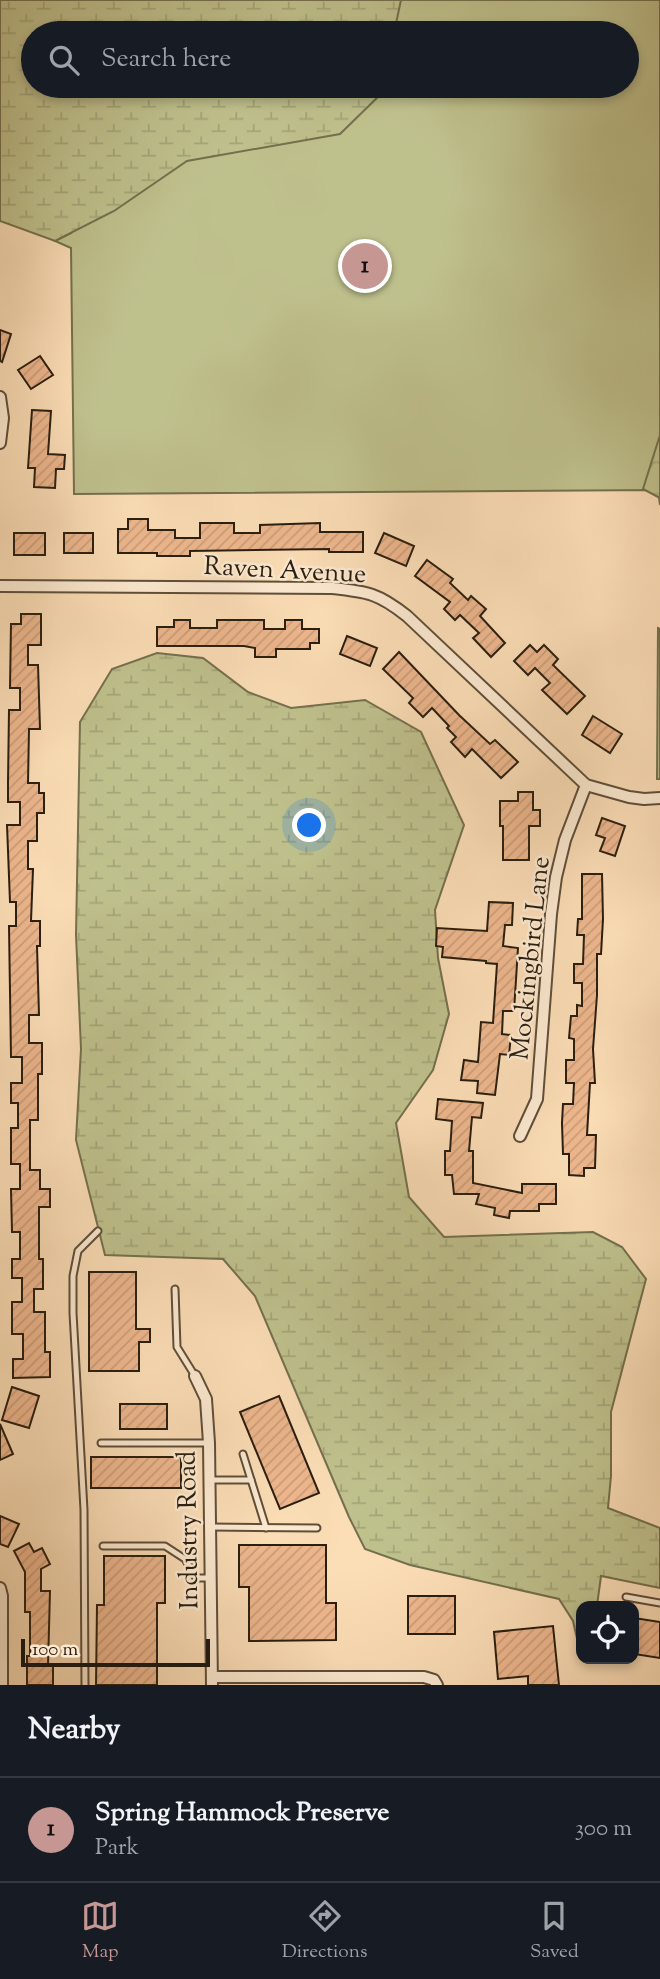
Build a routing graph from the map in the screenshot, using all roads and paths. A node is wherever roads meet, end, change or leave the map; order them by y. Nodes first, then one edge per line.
1 (0, 397) edge
2 (0, 443) edge
3 (0, 586) edge
4 (586, 785) junction
5 (660, 798) edge
6 (520, 1136) dead end
7 (98, 1231) dead end
8 (175, 1289) dead end
9 (195, 1376) joint
10 (102, 1443) dead end
11 (209, 1443) junction
12 (243, 1454) dead end
13 (210, 1480) junction
14 (251, 1480) junction
15 (210, 1527) junction
16 (266, 1528) junction
17 (317, 1528) dead end
18 (103, 1546) dead end
19 (211, 1578) junction
20 (0, 1588) edge
21 (626, 1597) dead end
22 (660, 1603) edge
23 (212, 1681) edge
24 (2, 1685) edge
25 (85, 1685) edge
26 (436, 1685) edge

1 - 2 street
3 - 4 street, Raven Avenue
4 - 5 street, Raven Avenue
4 - 6 street, Mockingbird Lane
7 - 25 lane
8 - 9 lane
9 - 11 street, Industry Road
10 - 11 lane
11 - 13 street, Industry Road
12 - 14 lane
13 - 14 lane
13 - 15 street, Industry Road
14 - 16 lane
15 - 16 lane
15 - 19 street, Industry Road
16 - 17 lane
18 - 19 lane
19 - 23 street, Industry Road
20 - 24 street
21 - 22 lane
23 - 26 street

